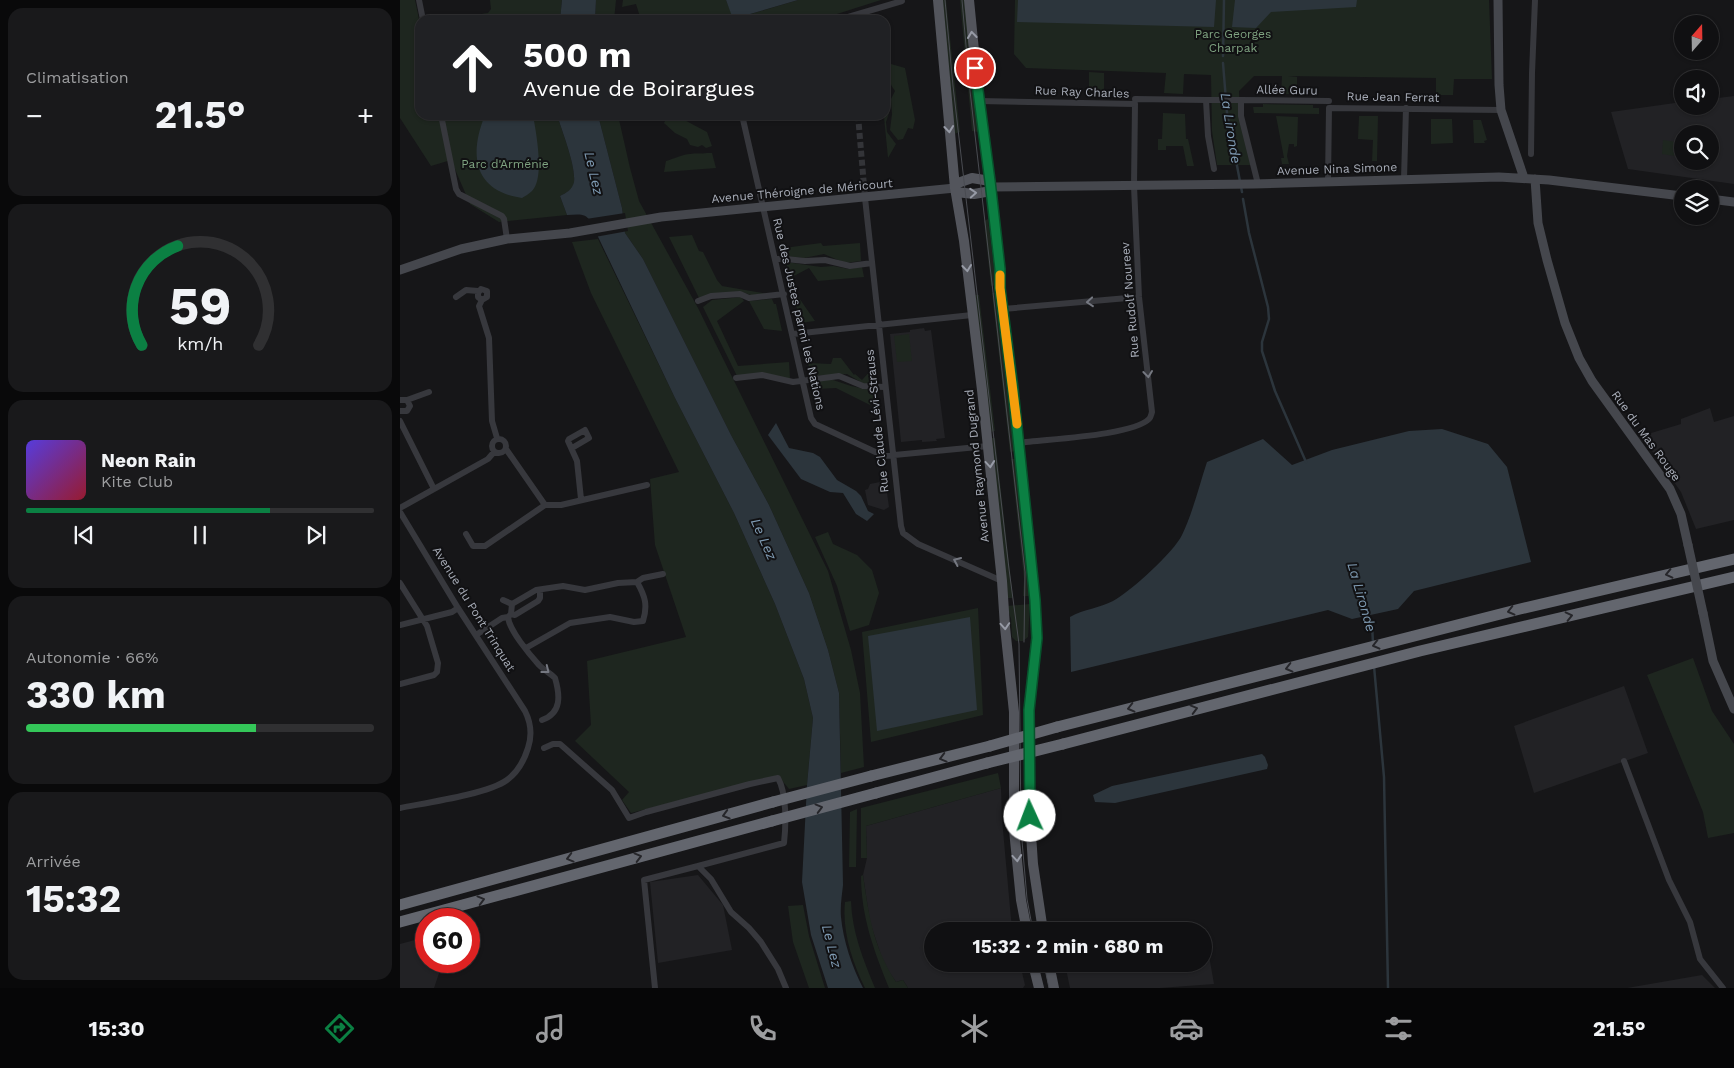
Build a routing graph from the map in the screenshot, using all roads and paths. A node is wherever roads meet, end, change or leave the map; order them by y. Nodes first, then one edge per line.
1 (419, 0) edge
2 (938, 0) edge
3 (968, 0) edge
4 (1498, 0) edge
5 (1535, 0) edge
6 (902, 1) dead end
7 (422, 15) edge
8 (856, 15) edge
9 (1135, 99) dead end
10 (1206, 100) junction
11 (1241, 100) junction
12 (979, 101) junction
13 (1329, 102) dead end
14 (1406, 108) junction
15 (1501, 110) junction
16 (442, 120) edge
17 (743, 120) edge
18 (1531, 154) dead end
19 (1214, 169) dead end
20 (1524, 178) junction
21 (1404, 179) junction
22 (1534, 179) junction
23 (1328, 181) junction
24 (1256, 184) junction
25 (991, 186) junction
26 (1134, 186) junction
27 (955, 188) junction
28 (1674, 195) edge
29 (865, 198) junction
30 (1719, 200) edge
31 (1734, 202) edge
32 (763, 207) junction
33 (507, 239) junction
34 (776, 259) junction
35 (872, 264) junction
36 (400, 270) edge
37 (784, 294) junction
38 (456, 296) dead end
39 (1139, 297) junction
40 (698, 301) dead end
41 (1004, 309) junction
42 (972, 316) junction
43 (878, 325) junction
44 (793, 334) junction
45 (736, 378) dead end
46 (803, 381) junction
47 (884, 387) junction
48 (429, 392) dead end
49 (404, 400) edge
50 (400, 411) edge
51 (400, 421) edge
52 (497, 438) junction
53 (1019, 444) junction
54 (988, 446) junction
55 (572, 448) dead end
56 (506, 449) junction
57 (494, 452) junction
58 (892, 456) junction
59 (647, 485) dead end
60 (434, 489) junction
61 (582, 499) junction
62 (545, 505) junction
63 (400, 510) edge
64 (466, 534) dead end
65 (1734, 559) edge
66 (663, 574) dead end
67 (1734, 577) edge
68 (1002, 581) junction
69 (400, 582) edge
70 (637, 582) junction
71 (540, 590) junction
72 (503, 600) dead end
73 (512, 604) junction
74 (458, 608) junction
75 (510, 616) junction
76 (424, 620) junction
77 (400, 625) edge
78 (476, 635) junction
79 (526, 648) junction
80 (400, 684) edge
81 (1734, 709) edge
82 (542, 720) dead end
83 (544, 748) dead end
84 (1624, 761) dead end
85 (400, 808) edge
86 (698, 866) junction
87 (400, 905) edge
88 (400, 922) edge
89 (1025, 922) edge
90 (1042, 922) edge
91 (1035, 972) edge
92 (1051, 972) edge
93 (655, 988) edge
94 (786, 988) edge
95 (1039, 988) edge
96 (1054, 988) edge
97 (1723, 988) edge

1 - 7 street
2 -> 27 main road, Avenue Raymond Dugrand
12 -> 3 main road
4 - 15 street
5 - 18 street
6 - 8 street
9 - 10 street
10 - 11 street
10 - 19 street
11 - 13 street, Allée Guru
11 - 24 street, Allée Guru
12 - 25 main road
12 - 26 street, Rue Ray Charles
14 - 15 street, Rue Jean Ferrat
14 - 21 street
14 - 23 street, Rue Jean Ferrat
15 - 20 street
16 - 33 street
17 - 32 street, Rue des Justes parmi les Nations
20 - 21 street, Avenue Nina Simone
20 - 22 street, Avenue Nina Simone
21 - 23 street, Avenue Nina Simone
22 - 28 street, Avenue Nina Simone
22 - 81 street, Rue du Mas Rouge, bridge
23 - 24 street, Avenue Nina Simone
24 - 26 street, Avenue Nina Simone
25 - 26 street, Avenue Nina Simone
27 -> 25 main road
25 - 27 main road
25 - 41 main road
26 - 39 street, Rue Rudolf Noureev
27 - 29 street, Avenue Théroigne de Méricourt
27 -> 42 main road, Avenue Raymond Dugrand
29 - 32 street, Avenue Théroigne de Méricourt
29 - 35 street, Rue Claude Lévi-Strauss
30 - 31 street
32 - 33 street, Avenue Théroigne de Méricourt
32 - 34 street, Rue des Justes parmi les Nations
33 - 36 street, Avenue Théroigne de Méricourt
34 - 35 street
34 - 37 street, Rue des Justes parmi les Nations
35 - 43 street, Rue Claude Lévi-Strauss
37 - 40 street
37 - 44 street, Rue des Justes parmi les Nations
38 - 52 street
39 -> 41 street
39 -> 53 street, Rue Rudolf Noureev
41 - 53 main road
42 - 43 street
42 - 54 main road, Avenue Raymond Dugrand
43 - 44 street
43 - 47 street, Rue Claude Lévi-Strauss
44 - 46 street, Rue des Justes parmi les Nations
45 - 46 street
46 - 47 street
46 - 58 street, Rue des Justes parmi les Nations
47 - 58 street, Rue Claude Lévi-Strauss
48 - 49 street
49 - 50 street
51 - 60 street
52 - 56 street
52 - 57 street
53 - 90 main road
54 - 58 street, Rue des Justes parmi les Nations
54 -> 68 main road, Avenue Raymond Dugrand
55 - 61 street
56 - 57 street
56 - 62 street
57 - 60 street
68 -> 58 street, Rue Claude Lévi-Strauss
59 - 61 street
60 - 63 street
61 - 62 street
62 - 64 street
63 - 74 street, Avenue du Pont Trinquat
65 -> 87 highway, bridge
66 - 70 street
88 -> 67 highway, bridge
68 -> 89 main road, Avenue Raymond Dugrand
69 - 76 street
70 - 71 street
70 - 79 street
71 - 73 street
71 - 75 street
72 - 73 street
73 - 75 street
74 - 76 street
74 - 78 street, Avenue du Pont Trinquat
75 - 78 street
75 - 79 street
76 - 77 street
76 - 80 street
78 - 85 street, Avenue du Pont Trinquat
79 -> 82 street
83 - 86 street
84 - 97 street
86 - 93 street
86 - 94 street
91 - 95 main road
92 - 96 main road

